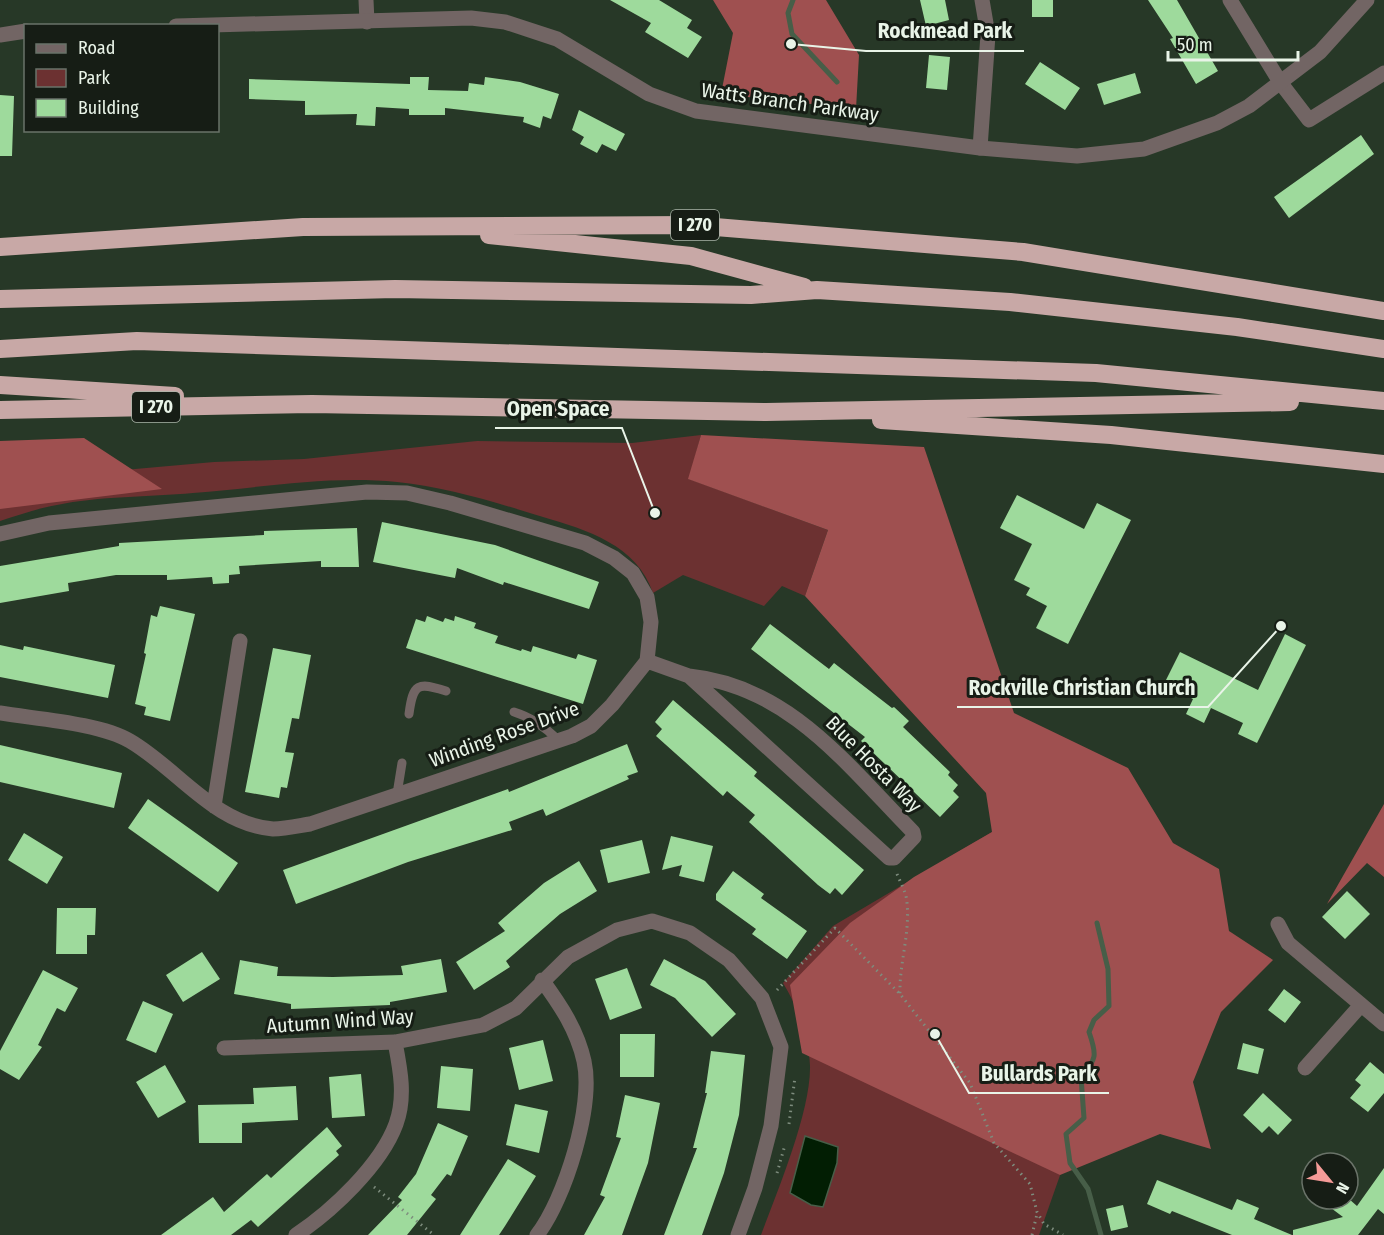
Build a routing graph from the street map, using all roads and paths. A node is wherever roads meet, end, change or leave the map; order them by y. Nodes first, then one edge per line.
1 (366, 0) edge
2 (982, 0) edge
3 (1230, 0) edge
4 (1367, 0) edge
5 (367, 22) junction
6 (219, 25) edge
7 (24, 31) edge
8 (0, 35) edge
9 (1384, 73) edge
10 (1280, 82) junction
11 (980, 148) junction
12 (392, 225) junction
13 (0, 247) edge
14 (817, 290) junction
15 (0, 299) edge
16 (1384, 311) edge
17 (0, 349) edge
18 (1384, 349) edge
19 (0, 386) edge
20 (1383, 401) edge
21 (312, 405) junction
22 (0, 410) edge
23 (766, 412) junction
24 (1384, 464) edge
25 (0, 534) edge
26 (240, 641) dead end
27 (646, 661) junction
28 (688, 676) junction
29 (446, 691) dead end
30 (514, 712) dead end
31 (0, 713) edge
32 (409, 714) dead end
33 (558, 740) junction
34 (402, 764) dead end
35 (397, 794) junction
36 (214, 806) junction
37 (896, 873) dead end
38 (1278, 924) dead end
39 (542, 980) junction
40 (776, 988) dead end
41 (900, 994) junction
42 (1361, 1005) junction
43 (1384, 1024) edge
44 (395, 1042) junction
45 (224, 1048) dead end
46 (1305, 1068) dead end
47 (360, 1177) junction
48 (1037, 1212) junction
49 (296, 1235) edge
50 (434, 1235) edge
51 (537, 1235) edge
52 (738, 1235) edge
53 (1032, 1235) edge
54 (1063, 1235) edge

1 - 5 street
2 - 11 street
3 - 10 street
4 - 10 street, Watts Branch Parkway
5 - 6 street, Watts Branch Parkway
5 - 11 street, Watts Branch Parkway
7 - 8 street
9 - 10 street
10 - 11 street, Watts Branch Parkway
12 - 13 highway, I 270
12 - 14 highway
12 - 16 highway, I 270
14 - 15 highway
14 - 18 highway
17 - 20 highway
19 - 21 highway
20 - 23 highway
21 - 22 highway, I 270
21 - 23 highway, I 270
23 - 24 highway, I 270
25 - 27 street
26 - 36 street
27 - 28 street, Blue Hosta Way
27 - 33 street, Winding Rose Drive
28 - 28 street, Blue Hosta Way
29 - 32 lane
30 - 33 lane
31 - 36 street, Winding Rose Drive
33 - 35 street, Winding Rose Drive
34 - 35 lane
35 - 36 street, Winding Rose Drive
37 - 41 path
38 - 42 street
39 - 44 street, Autumn Wind Way
39 - 51 street
39 - 52 street, Autumn Wind Way
40 - 41 path
41 - 48 path
42 - 43 street
42 - 46 street
44 - 45 street, Autumn Wind Way
44 - 47 street
47 - 49 street
47 - 50 path
48 - 53 path
48 - 54 path

